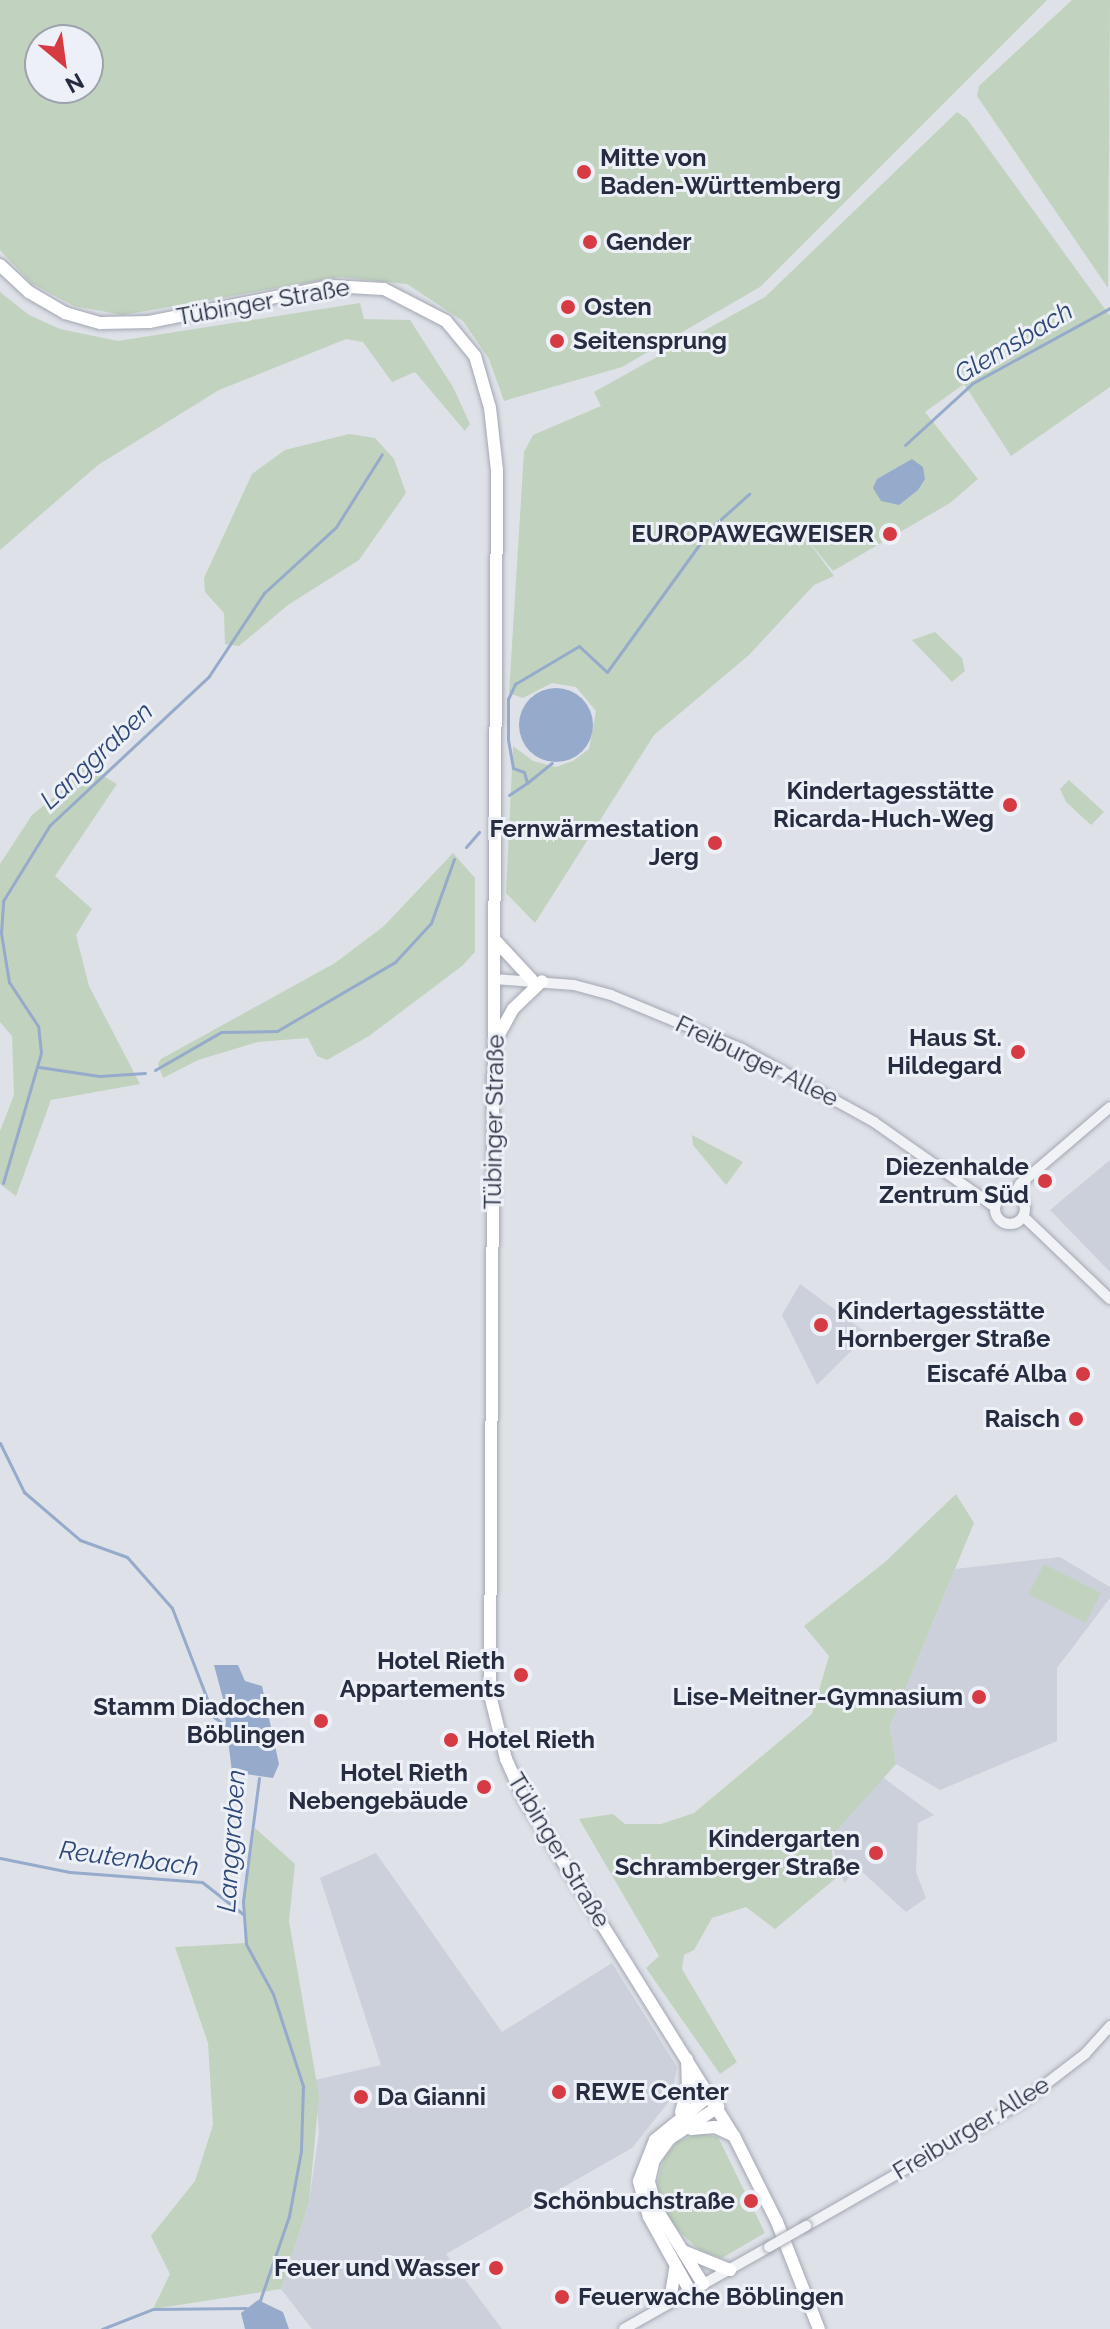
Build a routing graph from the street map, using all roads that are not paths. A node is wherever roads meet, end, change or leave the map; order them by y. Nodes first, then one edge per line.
1 (0, 265) edge
2 (495, 940) junction
3 (494, 979) junction
4 (537, 981) junction
5 (495, 1041) junction
6 (1110, 1107) edge
7 (1014, 1195) junction
8 (995, 1207) junction
9 (1023, 1216) junction
10 (1110, 1299) edge
11 (1110, 2026) edge
12 (686, 2055) junction
13 (710, 2095) junction
14 (718, 2107) junction
15 (680, 2115) junction
16 (680, 2131) junction
17 (734, 2136) junction
18 (683, 2251) junction
19 (675, 2268) junction
20 (730, 2270) junction
21 (703, 2284) junction
22 (690, 2291) junction
23 (670, 2301) junction
24 (624, 2329) edge
25 (819, 2329) edge

1 - 2 main road, Tübinger Straße
2 - 3 main road, Tübinger Straße
2 - 4 main road
3 - 4 street, Freiburger Allee
3 - 5 main road, Tübinger Straße
4 - 5 main road
4 - 8 street, Freiburger Allee
5 - 12 main road, Tübinger Straße
6 - 7 street
7 - 8 street
7 - 9 street, Freiburger Allee
8 - 9 street, Freiburger Allee
9 - 10 street, Freiburger Allee
11 - 20 street, Freiburger Allee, bridge
12 - 13 main road, Tübinger Straße
12 - 15 main road
13 - 14 main road, Tübinger Straße
13 - 15 main road
14 - 16 main road
14 - 17 main road, Tübinger Straße
15 - 19 main road
16 - 17 main road
16 - 18 main road
17 - 25 main road, Tübinger Straße
18 - 20 main road
18 - 21 main road
19 - 22 main road
19 - 23 main road
20 - 21 street
21 - 22 street
22 - 23 street
23 - 24 street

